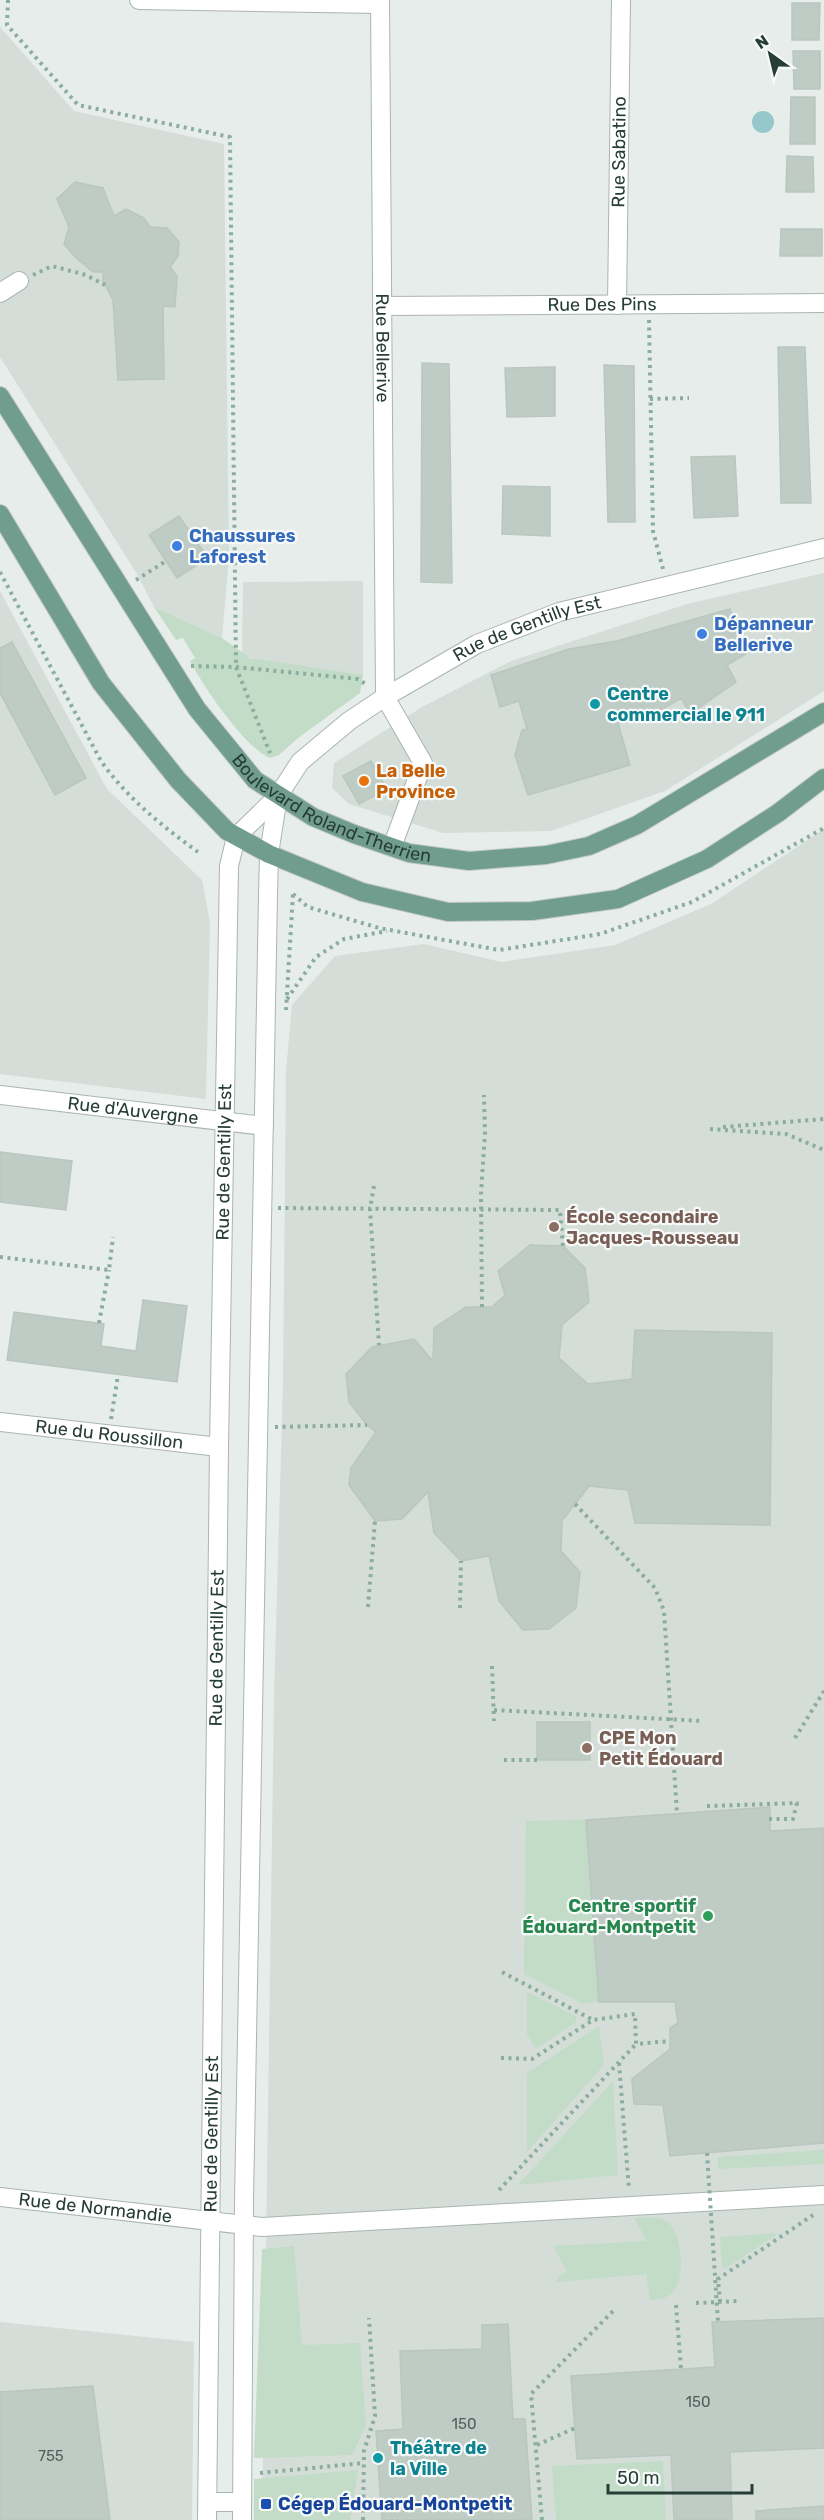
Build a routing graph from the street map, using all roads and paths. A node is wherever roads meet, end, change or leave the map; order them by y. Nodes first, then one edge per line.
1 (8, 0) edge
2 (139, 0) edge
3 (621, 0) edge
4 (380, 2) edge
5 (19, 281) joint
6 (105, 285) dead end
7 (0, 293) edge
8 (824, 303) edge
9 (649, 304) junction
10 (617, 305) junction
11 (382, 306) junction
12 (0, 396) edge
13 (689, 398) dead end
14 (650, 399) junction
15 (0, 514) edge
16 (824, 548) edge
17 (166, 561) dead end
18 (0, 572) edge
19 (667, 586) junction
20 (121, 589) junction
21 (169, 665) junction
22 (236, 668) junction
23 (385, 697) junction
24 (824, 712) edge
25 (270, 753) dead end
26 (824, 778) edge
27 (278, 796) junction
28 (237, 837) junction
29 (392, 847) junction
30 (198, 852) dead end
31 (269, 854) junction
32 (390, 930) dead end
33 (287, 1000) dead end
34 (0, 1095) edge
35 (484, 1095) dead end
36 (824, 1119) edge
37 (225, 1121) junction
38 (264, 1126) junction
39 (824, 1150) edge
40 (374, 1186) dead end
41 (263, 1207) junction
42 (370, 1209) junction
43 (481, 1210) junction
44 (113, 1237) dead end
45 (563, 1246) dead end
46 (0, 1257) edge
47 (109, 1270) junction
48 (482, 1307) dead end
49 (99, 1323) dead end
50 (379, 1346) dead end
51 (118, 1375) dead end
52 (0, 1422) edge
53 (367, 1425) dead end
54 (259, 1430) junction
55 (109, 1434) junction
56 (219, 1447) junction
57 (575, 1504) dead end
58 (375, 1521) dead end
59 (461, 1561) dead end
60 (368, 1607) dead end
61 (460, 1608) dead end
62 (492, 1666) dead end
63 (824, 1691) edge
64 (494, 1710) junction
65 (703, 1721) dead end
66 (494, 1722) dead end
67 (795, 1738) dead end
68 (504, 1760) dead end
69 (537, 1760) dead end
70 (707, 1806) dead end
71 (677, 1814) dead end
72 (770, 1819) dead end
73 (502, 1971) dead end
74 (593, 2020) junction
75 (670, 2041) dead end
76 (636, 2044) junction
77 (501, 2058) dead end
78 (619, 2062) junction
79 (707, 2153) dead end
80 (499, 2190) dead end
81 (0, 2197) edge
82 (823, 2202) edge
83 (631, 2207) junction
84 (211, 2221) junction
85 (253, 2226) junction
86 (738, 2301) dead end
87 (720, 2302) junction
88 (696, 2303) dead end
89 (676, 2305) dead end
90 (616, 2308) dead end
91 (369, 2318) dead end
92 (718, 2322) dead end
93 (681, 2369) dead end
94 (575, 2428) dead end
95 (537, 2445) junction
96 (364, 2463) junction
97 (254, 2473) dead end
98 (207, 2511) edge
99 (242, 2511) edge
100 (363, 2520) edge
101 (542, 2520) edge

1 - 22 path
2 - 4 street
3 - 10 street, Rue Sabatino
4 - 11 street, Rue Bellerive
5 - 6 path
5 - 7 street
8 - 9 street, Rue Des Pins
9 - 10 street, Rue Des Pins
9 - 14 path
10 - 11 street, Rue Des Pins
11 - 23 street, Rue Bellerive
12 - 20 main road, Boulevard Roland-Therrien
13 - 14 path
14 - 19 path
15 - 28 main road
16 - 19 street, Rue de Gentilly Est
17 - 20 path
18 - 30 path
19 - 23 street, Rue de Gentilly Est
20 - 21 main road, Boulevard Roland-Therrien
21 - 22 path
21 - 27 main road, Boulevard Roland-Therrien
22 - 23 path
22 - 25 path
23 - 27 street, Rue de Gentilly Est
23 - 29 street
24 - 29 main road, Boulevard Roland-Therrien
26 - 31 main road
27 - 28 street, Rue de Gentilly Est
27 - 29 main road, Boulevard Roland-Therrien
27 - 31 street, Rue de Gentilly Est
28 - 31 main road
28 - 37 street, Rue de Gentilly Est
31 - 38 street, Rue de Gentilly Est
32 - 33 path
34 - 37 street, Rue d'Auvergne
35 - 43 path
36 - 39 path
37 - 38 street, Rue d'Auvergne
37 - 56 street, Rue de Gentilly Est
38 - 41 street, Rue de Gentilly Est
40 - 42 path
41 - 42 path
41 - 54 street, Rue de Gentilly Est
42 - 43 path
42 - 50 path
43 - 45 path
43 - 48 path
44 - 47 path
46 - 47 path
47 - 49 path
51 - 55 path
52 - 55 street, Rue du Roussillon
53 - 54 path
54 - 85 street, Rue de Gentilly Est
55 - 56 street, Rue du Roussillon
56 - 84 street, Rue de Gentilly Est
57 - 71 path, bridge
58 - 60 path
59 - 61 path
62 - 64 path
63 - 67 path
64 - 65 path
64 - 66 path
68 - 69 path
70 - 72 path
73 - 74 path
74 - 76 path
74 - 77 path
75 - 76 path
76 - 78 path
78 - 80 path
78 - 83 path
79 - 92 path, bridge
81 - 84 street, Rue de Normandie
82 - 83 street, Rue de Normandie
82 - 87 path
83 - 85 street, Rue de Normandie
84 - 85 street, Rue de Normandie
84 - 98 street, Rue de Gentilly Est
85 - 99 street, Rue de Gentilly Est
86 - 87 path
87 - 88 path
89 - 93 path
90 - 95 path
91 - 96 path
94 - 95 path
95 - 101 path
96 - 97 path
96 - 100 path
98 - 99 street

